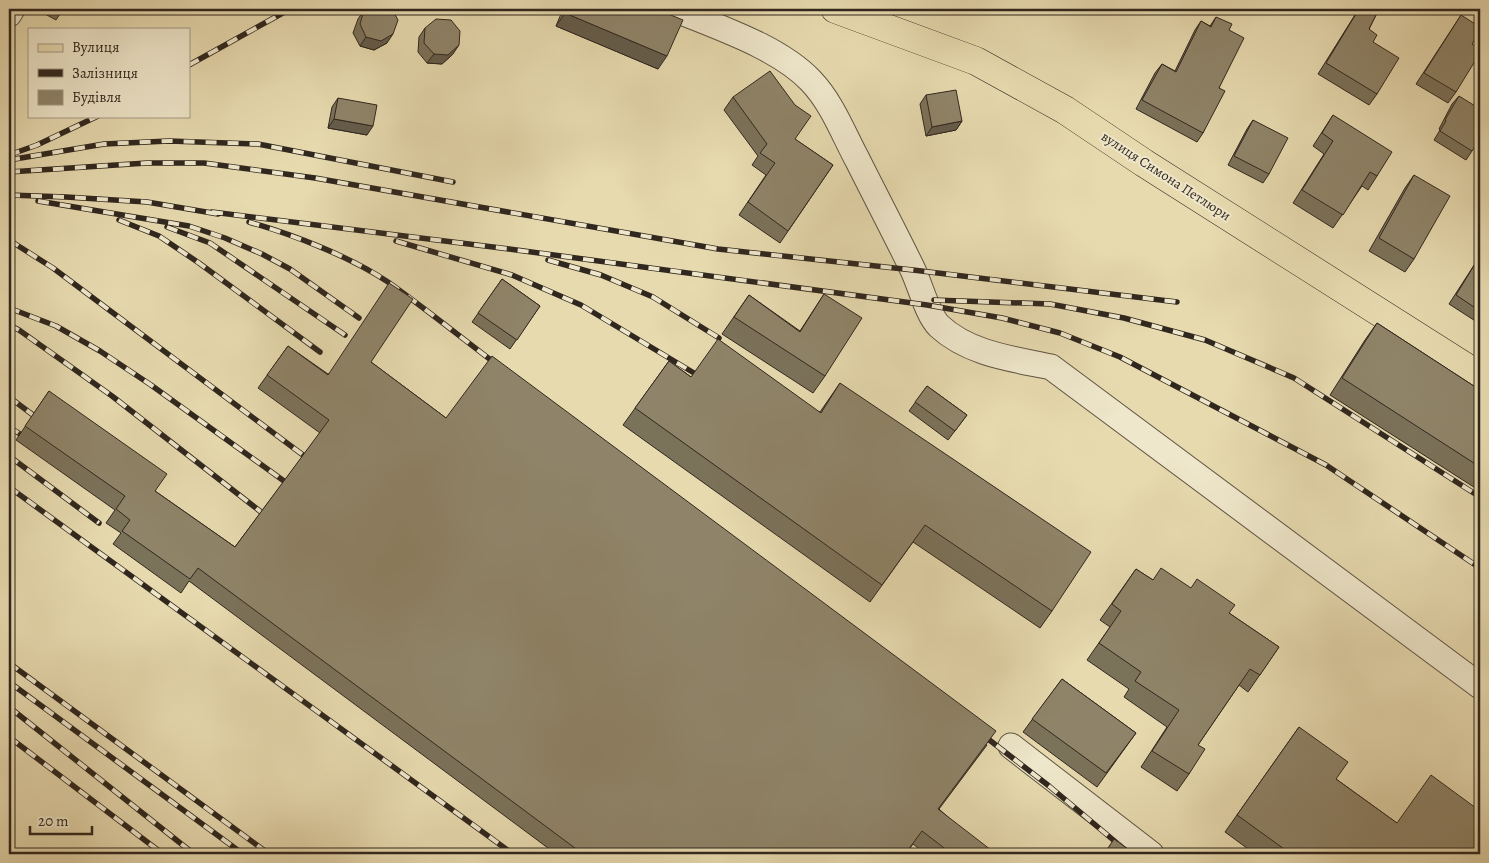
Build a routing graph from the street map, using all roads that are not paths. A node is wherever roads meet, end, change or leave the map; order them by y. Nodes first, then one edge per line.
1 (12, 9) edge
2 (674, 9) edge
3 (835, 9) edge
4 (9, 14) edge
5 (1479, 371) edge
6 (1480, 686) edge
7 (1011, 746) dead end
8 (1152, 854) edge

1 - 4 street
2 - 6 street
3 - 5 main road, вулиця Симона Петлюри
7 - 8 street

